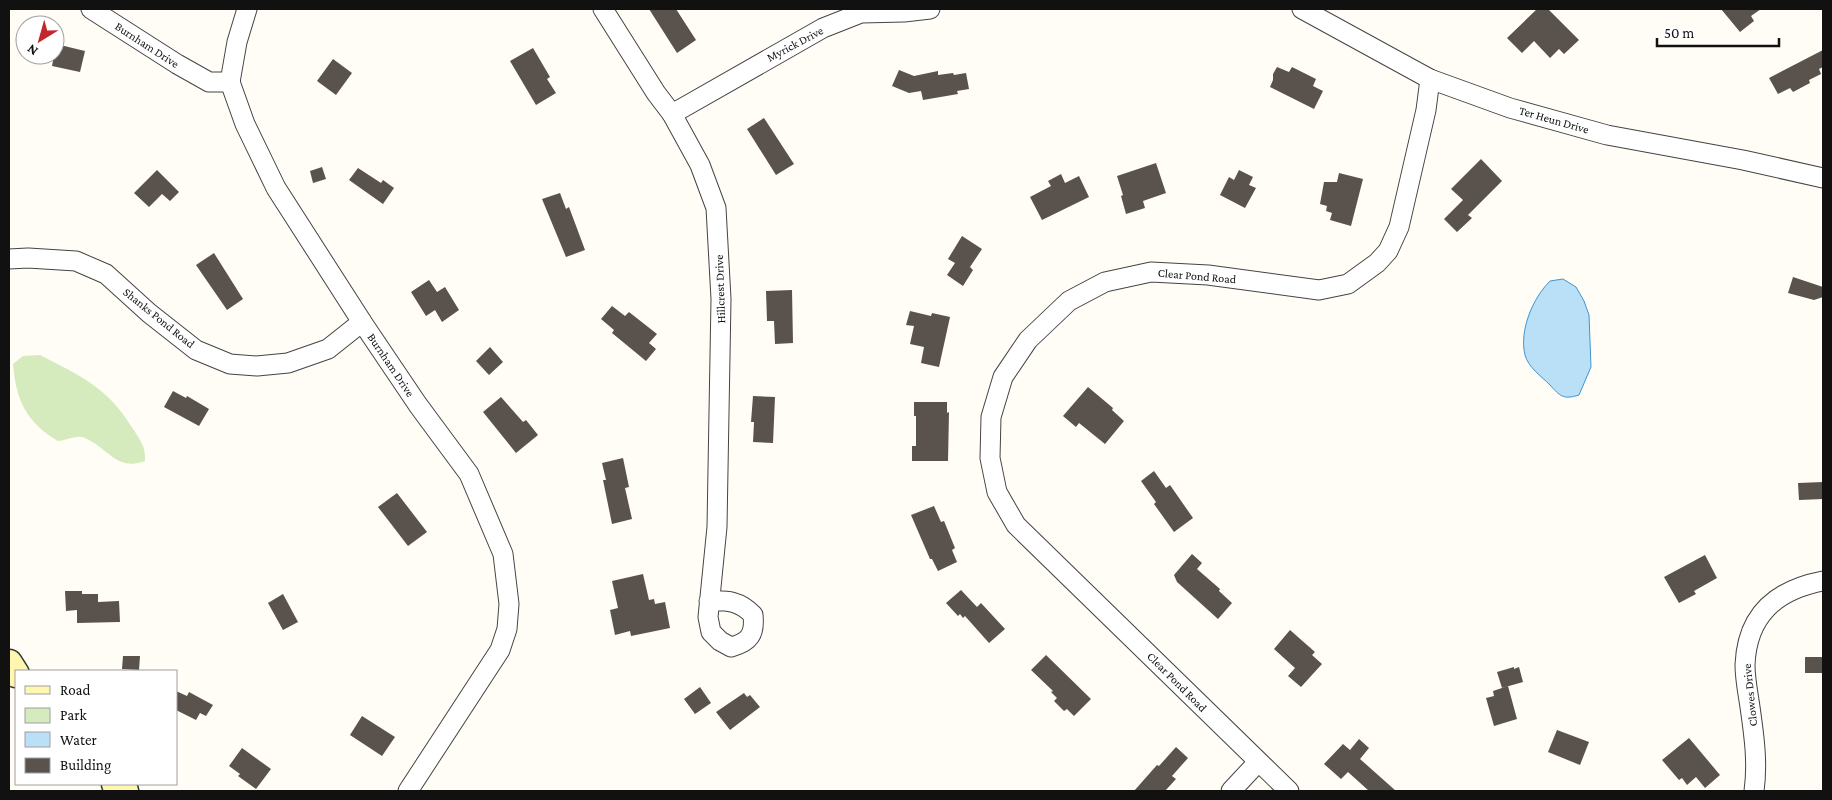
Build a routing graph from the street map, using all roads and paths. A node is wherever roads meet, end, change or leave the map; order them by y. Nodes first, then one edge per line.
1 (91, 9) edge
2 (247, 9) edge
3 (603, 9) edge
4 (930, 9) edge
5 (1302, 9) edge
6 (1430, 80) junction
7 (230, 82) junction
8 (672, 114) junction
9 (1823, 178) edge
10 (9, 259) edge
11 (362, 322) junction
12 (1823, 581) edge
13 (709, 601) dead end
14 (1258, 762) junction
15 (408, 791) edge
16 (1230, 791) edge
17 (1289, 791) edge
18 (1754, 791) edge

1 - 7 street, Burnham Drive
2 - 7 street
3 - 8 street, Hillcrest Drive
4 - 8 street, Myrick Drive
5 - 6 street, Ter Heun Drive
6 - 9 street, Ter Heun Drive
6 - 14 street, Clear Pond Road
7 - 11 street, Burnham Drive
8 - 13 street, Hillcrest Drive
10 - 11 street, Shanks Pond Road
11 - 15 street, Burnham Drive
12 - 18 street, Clowes Drive
14 - 16 street
14 - 17 street, Clear Pond Road

